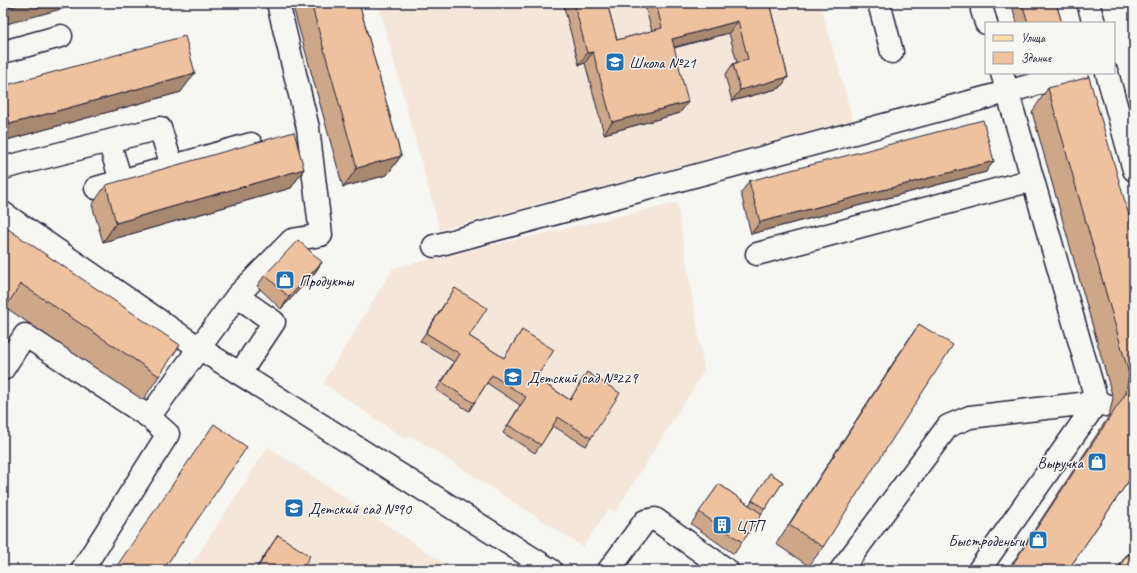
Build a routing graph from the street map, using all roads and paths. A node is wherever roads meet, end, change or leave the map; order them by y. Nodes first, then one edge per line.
1 (278, 3) edge
2 (878, 3) edge
3 (1088, 3) edge
4 (1094, 22) edge
5 (61, 36) dead end
6 (3, 52) edge
7 (892, 52) dead end
8 (1069, 74) edge
9 (1107, 74) edge
10 (1005, 82) edge
11 (268, 139) edge
12 (109, 141) junction
13 (172, 166) junction
14 (3, 168) edge
15 (1134, 170) edge
16 (1034, 180) junction
17 (121, 181) junction
18 (96, 188) dead end
19 (3, 213) edge
20 (434, 246) dead end
21 (757, 254) dead end
22 (237, 296) junction
23 (200, 348) junction
24 (3, 369) edge
25 (240, 373) junction
26 (1104, 404) junction
27 (149, 417) junction
28 (1134, 565) edge
29 (82, 570) edge
30 (551, 570) edge
31 (609, 570) edge
32 (727, 570) edge
33 (841, 570) edge
34 (979, 570) edge
35 (1131, 570) edge

1 - 22 street
2 - 7 street
3 - 4 street
5 - 6 street
8 - 10 street
9 - 15 street
10 - 16 street
10 - 20 street
11 - 13 street
12 - 13 street
12 - 14 street
12 - 17 street
13 - 17 street
16 - 21 street
16 - 26 street
17 - 18 street
19 - 23 street
22 - 23 street
22 - 25 street
23 - 25 street
23 - 27 street
24 - 27 street
25 - 30 street
26 - 33 street
26 - 34 street
27 - 29 street
28 - 35 main road
31 - 32 street

